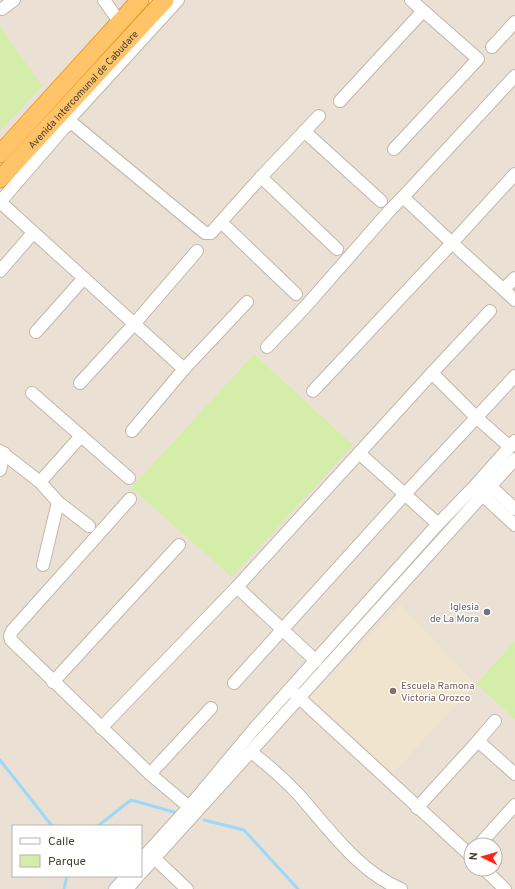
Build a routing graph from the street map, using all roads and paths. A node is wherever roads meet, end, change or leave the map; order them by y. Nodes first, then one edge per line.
1 (14, 0) edge
2 (104, 0) edge
3 (165, 0) edge
4 (178, 0) edge
5 (411, 0) edge
6 (134, 2) edge
7 (2, 9) dead end
8 (423, 11) junction
9 (120, 22) junction
10 (515, 22) edge
11 (492, 47) dead end
12 (515, 76) edge
13 (340, 101) dead end
14 (319, 116) dead end
15 (304, 131) junction
16 (394, 149) dead end
17 (0, 154) edge
18 (515, 174) edge
19 (261, 177) junction
20 (0, 180) edge
21 (0, 194) edge
22 (403, 197) junction
23 (381, 201) dead end
24 (221, 222) junction
25 (33, 233) junction
26 (452, 243) junction
27 (337, 249) dead end
28 (197, 252) dead end
29 (0, 271) edge
30 (84, 278) junction
31 (515, 278) edge
32 (504, 290) junction
33 (296, 294) dead end
34 (515, 300) edge
35 (247, 302) dead end
36 (490, 311) dead end
37 (135, 323) junction
38 (36, 332) dead end
39 (267, 347) dead end
40 (184, 369) junction
41 (432, 372) junction
42 (515, 376) edge
43 (80, 383) dead end
44 (312, 391) dead end
45 (32, 393) dead end
46 (477, 418) junction
47 (132, 430) dead end
48 (81, 436) junction
49 (512, 444) edge
50 (2, 452) edge
51 (359, 453) junction
52 (515, 459) edge
53 (0, 470) edge
54 (129, 478) dead end
55 (40, 482) junction
56 (482, 487) junction
57 (405, 494) junction
58 (130, 499) dead end
59 (58, 502) junction
60 (515, 509) edge
61 (438, 524) junction
62 (515, 525) edge
63 (89, 526) dead end
64 (179, 545) dead end
65 (43, 565) dead end
66 (237, 587) junction
67 (282, 629) junction
68 (316, 661) junction
69 (54, 682) junction
70 (234, 683) dead end
71 (294, 694) junction
72 (211, 708) dead end
73 (495, 721) dead end
74 (101, 728) junction
75 (478, 740) junction
76 (251, 752) junction
77 (150, 774) junction
78 (515, 774) edge
79 (515, 805) edge
80 (417, 808) junction
81 (192, 810) junction
82 (485, 837) edge
83 (463, 848) edge
84 (148, 857) edge
85 (142, 871) edge
86 (126, 877) edge
87 (137, 877) edge
88 (492, 877) edge
89 (115, 889) edge
90 (127, 889) edge
91 (187, 889) edge
92 (401, 889) edge
93 (504, 889) edge

1 - 7 street
2 - 9 street
3 - 20 highway, Avenida Intercomunal de Cabudare
4 - 21 street
5 - 8 street
6 - 9 highway, Avenida Intercomunal de Cabudare
8 - 13 street
8 - 16 street
9 - 17 highway, Avenida Intercomunal de Cabudare
10 - 11 street
12 - 22 street
14 - 15 street
15 - 19 street
15 - 23 street
18 - 26 street
19 - 24 street
19 - 27 street
22 - 26 street
22 - 39 street
24 - 25 street
24 - 33 street
25 - 29 street
25 - 30 street
26 - 32 street
26 - 44 street
28 - 37 street
30 - 37 street
30 - 38 street
31 - 32 street
32 - 34 street
35 - 40 street
36 - 41 street
37 - 40 street
37 - 43 street
40 - 47 street
41 - 46 street
41 - 51 street
42 - 46 street
45 - 48 street
46 - 49 street
46 - 57 street
48 - 54 street
48 - 55 street
49 - 56 street
50 - 53 street
50 - 55 street
51 - 57 street
51 - 66 street
52 - 56 street
55 - 59 street
56 - 60 street
56 - 61 street
56 - 62 street
56 - 71 street
57 - 61 street
57 - 67 street
58 - 69 street
59 - 63 street
59 - 65 street
61 - 68 street
64 - 69 street
66 - 67 street
66 - 74 street
67 - 68 street
67 - 70 street
68 - 71 street
69 - 74 street
71 - 76 street
71 - 80 street
71 - 81 street
72 - 77 street
73 - 75 street
74 - 77 street
75 - 78 street
75 - 80 street
76 - 81 street
76 - 92 street
77 - 81 street
79 - 82 street
80 - 83 street
81 - 84 street
84 - 85 street
84 - 91 street
86 - 89 street
87 - 90 street
88 - 93 street

